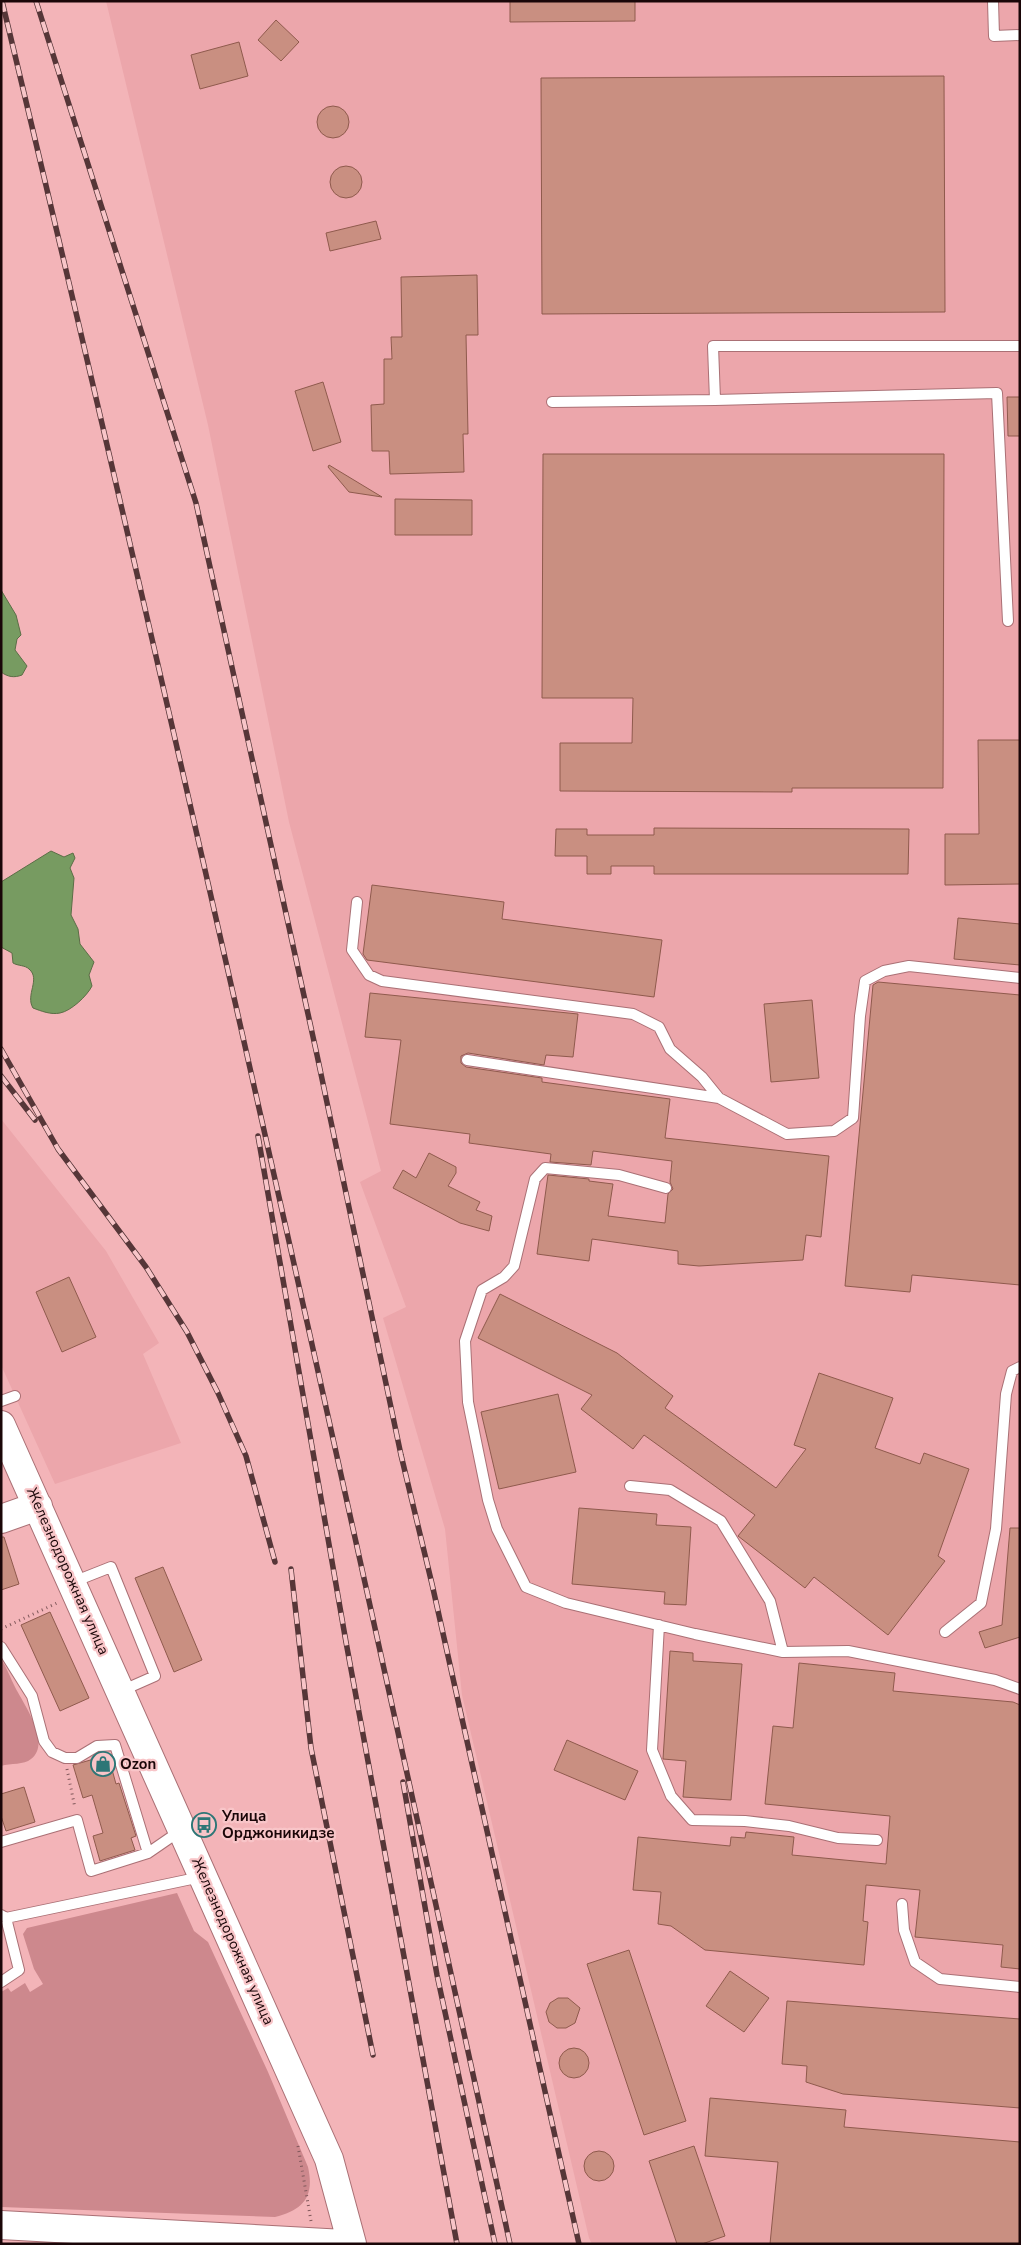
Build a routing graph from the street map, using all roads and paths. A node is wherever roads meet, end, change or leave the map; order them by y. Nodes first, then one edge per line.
1 (993, 1) edge
2 (1020, 35) edge
3 (1020, 346) edge
4 (714, 400) junction
5 (552, 402) dead end
6 (1008, 621) dead end
7 (357, 902) dead end
8 (1020, 978) edge
9 (466, 1060) dead end
10 (719, 1098) junction
11 (666, 1188) dead end
12 (1020, 1367) edge
13 (15, 1396) dead end
14 (1, 1401) edge
15 (1, 1425) edge
16 (630, 1486) dead end
17 (38, 1506) junction
18 (1, 1519) edge
19 (65, 1592) junction
20 (659, 1625) junction
21 (1, 1629) edge
22 (945, 1632) dead end
23 (1, 1647) edge
24 (783, 1652) junction
25 (1020, 1689) edge
26 (121, 1691) junction
27 (65, 1758) junction
28 (77, 1820) junction
29 (183, 1829) junction
30 (877, 1840) dead end
31 (1, 1842) edge
32 (148, 1853) junction
33 (204, 1876) junction
34 (902, 1904) dead end
35 (4, 1916) edge
36 (1, 1982) edge
37 (1020, 1987) edge
38 (1, 2225) edge
39 (344, 2244) edge
40 (352, 2244) edge

1 - 2 lane
3 - 4 lane
4 - 5 lane
4 - 6 lane
7 - 10 lane
8 - 10 lane
9 - 10 lane
11 - 20 lane
12 - 22 lane
13 - 14 lane
15 - 17 street, Железнодорожная улица
16 - 24 lane
17 - 18 street
17 - 19 street, Железнодорожная улица
19 - 21 path
19 - 26 street, Железнодорожная улица
19 - 26 lane
20 - 24 lane
20 - 30 lane
23 - 27 lane
24 - 25 lane
26 - 29 street, Железнодорожная улица
27 - 28 path
27 - 32 lane
28 - 31 lane
28 - 32 lane
29 - 32 lane
29 - 33 street, Железнодорожная улица
33 - 35 lane
33 - 40 street, Железнодорожная улица
34 - 37 lane
35 - 36 lane
38 - 39 street

